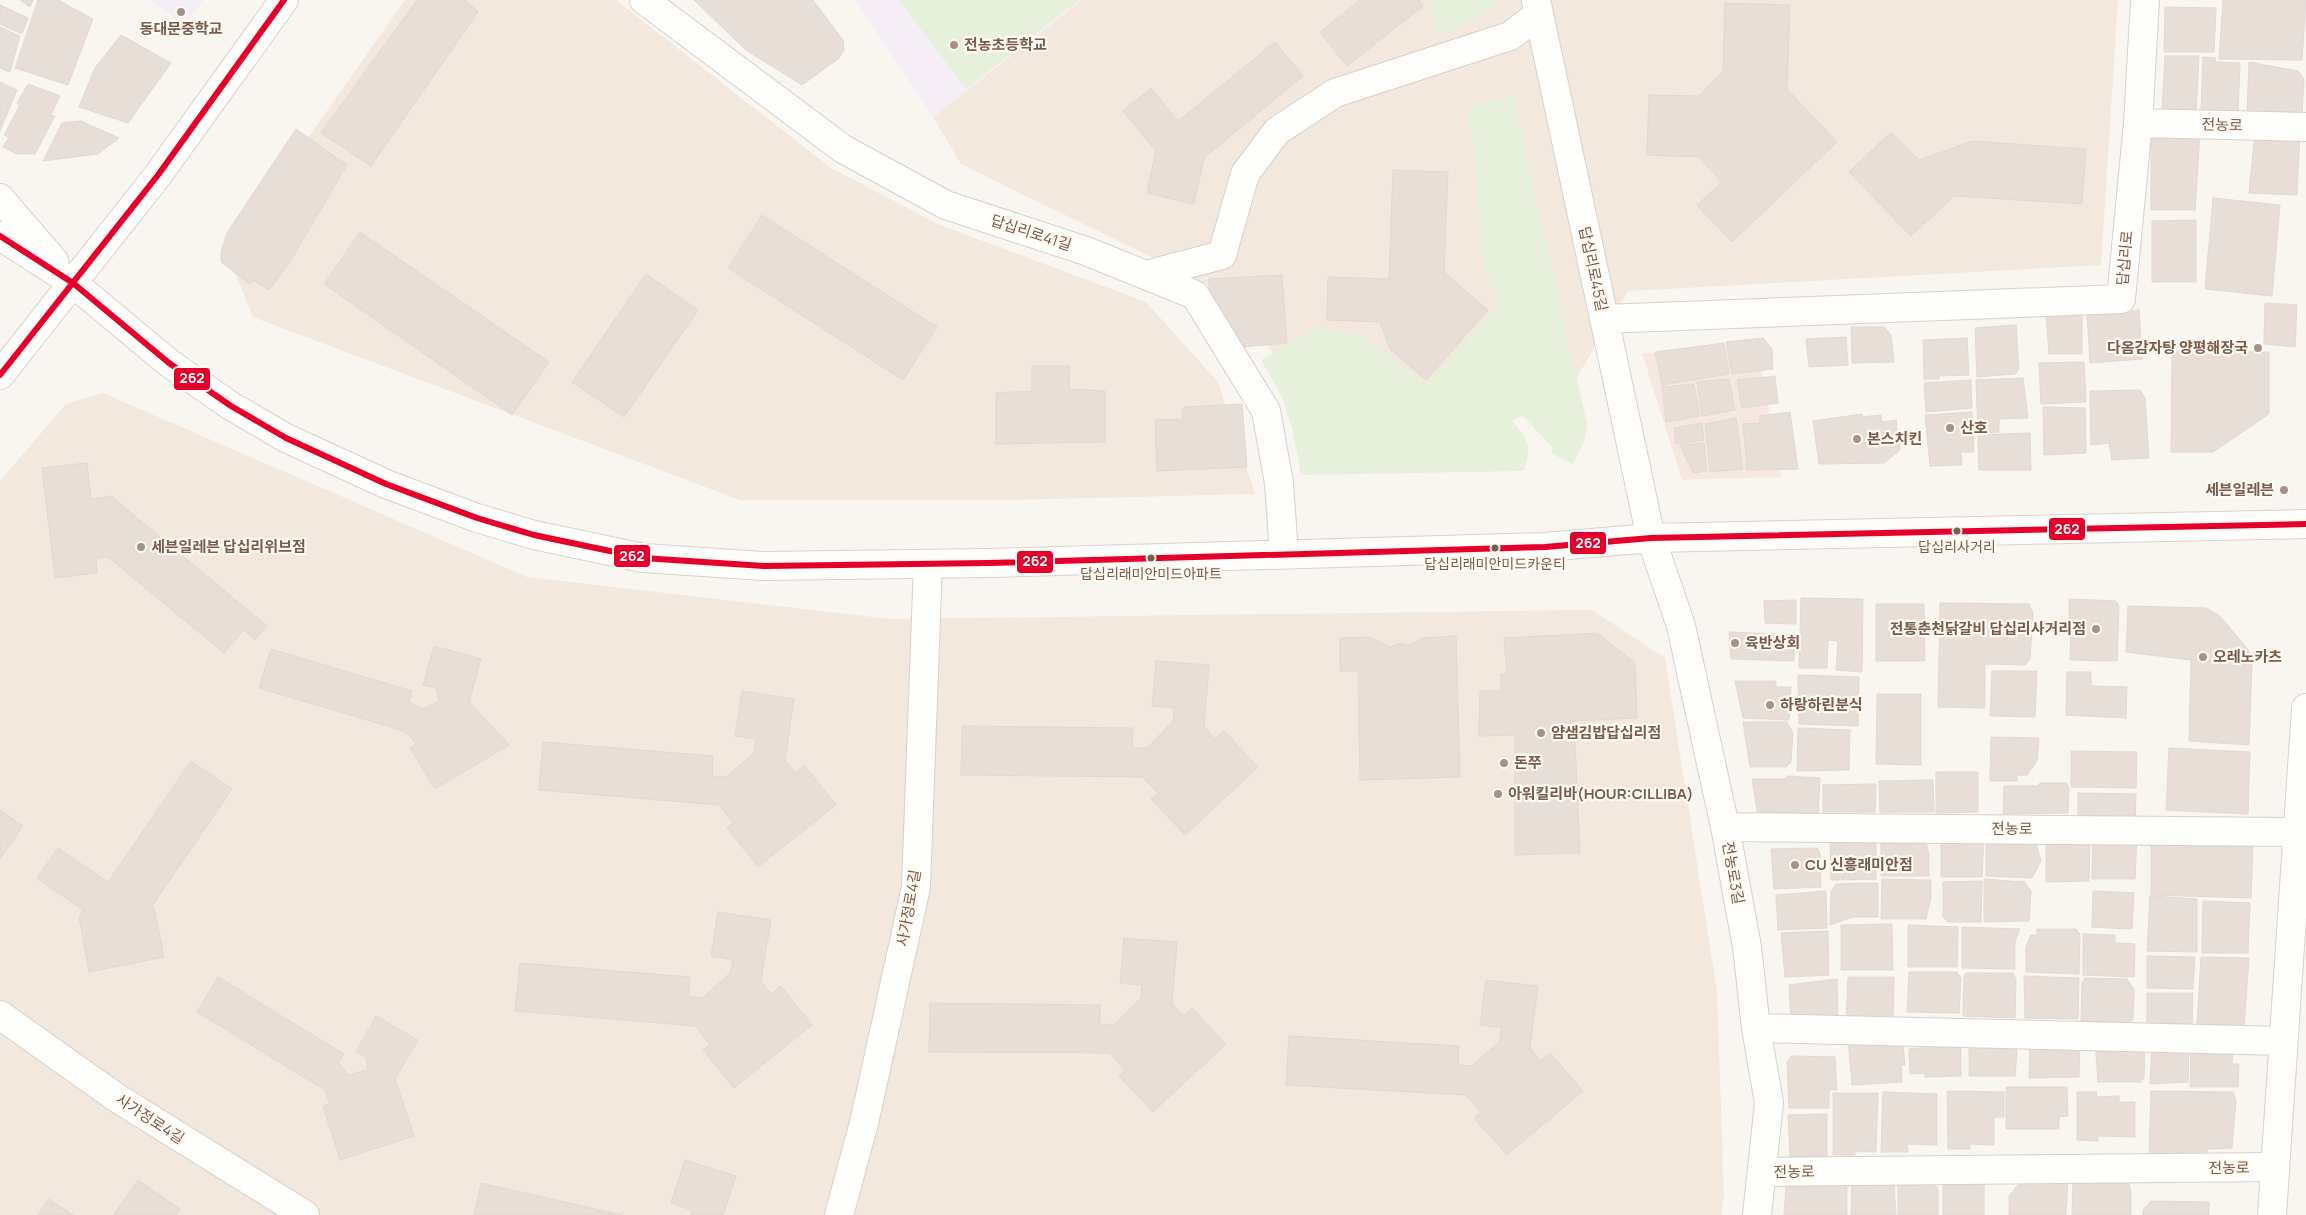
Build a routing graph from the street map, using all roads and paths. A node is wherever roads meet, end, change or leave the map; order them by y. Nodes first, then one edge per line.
1 (284, 0) edge
2 (644, 0) edge
3 (2145, 0) edge
4 (1537, 7) edge
5 (2138, 122) junction
6 (2306, 127) edge
7 (0, 198) edge
8 (0, 236) edge
9 (1146, 275) junction
10 (73, 283) junction
11 (1604, 319) junction
12 (0, 375) edge
13 (2306, 524) edge
14 (1651, 538) junction
15 (1284, 554) junction
16 (928, 564) junction
17 (2306, 708) edge
18 (1725, 827) junction
19 (2298, 832) junction
20 (0, 1015) edge
21 (1756, 1028) junction
22 (2283, 1041) junction
23 (2276, 1167) junction
24 (1762, 1172) junction
25 (305, 1215) edge
26 (839, 1215) edge
27 (1757, 1215) edge
28 (2272, 1215) edge

1 - 10 street
2 - 9 street, 답십리로41길
3 - 5 street
4 - 9 street
4 - 11 street, 답십리로45길
5 - 6 street, 전농로
5 - 11 street, 답십리로
7 - 10 street
8 - 10 street
9 - 15 street, 답십리로41길
10 - 12 street
10 - 16 street
11 - 14 street, 답십리로45길
13 - 14 street
14 - 15 street
14 - 18 street, 전농로3길
15 - 16 street
16 - 26 street, 사가정로4길
17 - 19 street
18 - 19 street, 전농로
18 - 21 street, 전농로3길
19 - 22 street
20 - 25 street, 사가정로4길
21 - 22 street
21 - 24 street, 전농로3길
22 - 23 street
23 - 24 street, 전농로
23 - 28 street
24 - 27 street, 전농로3길

